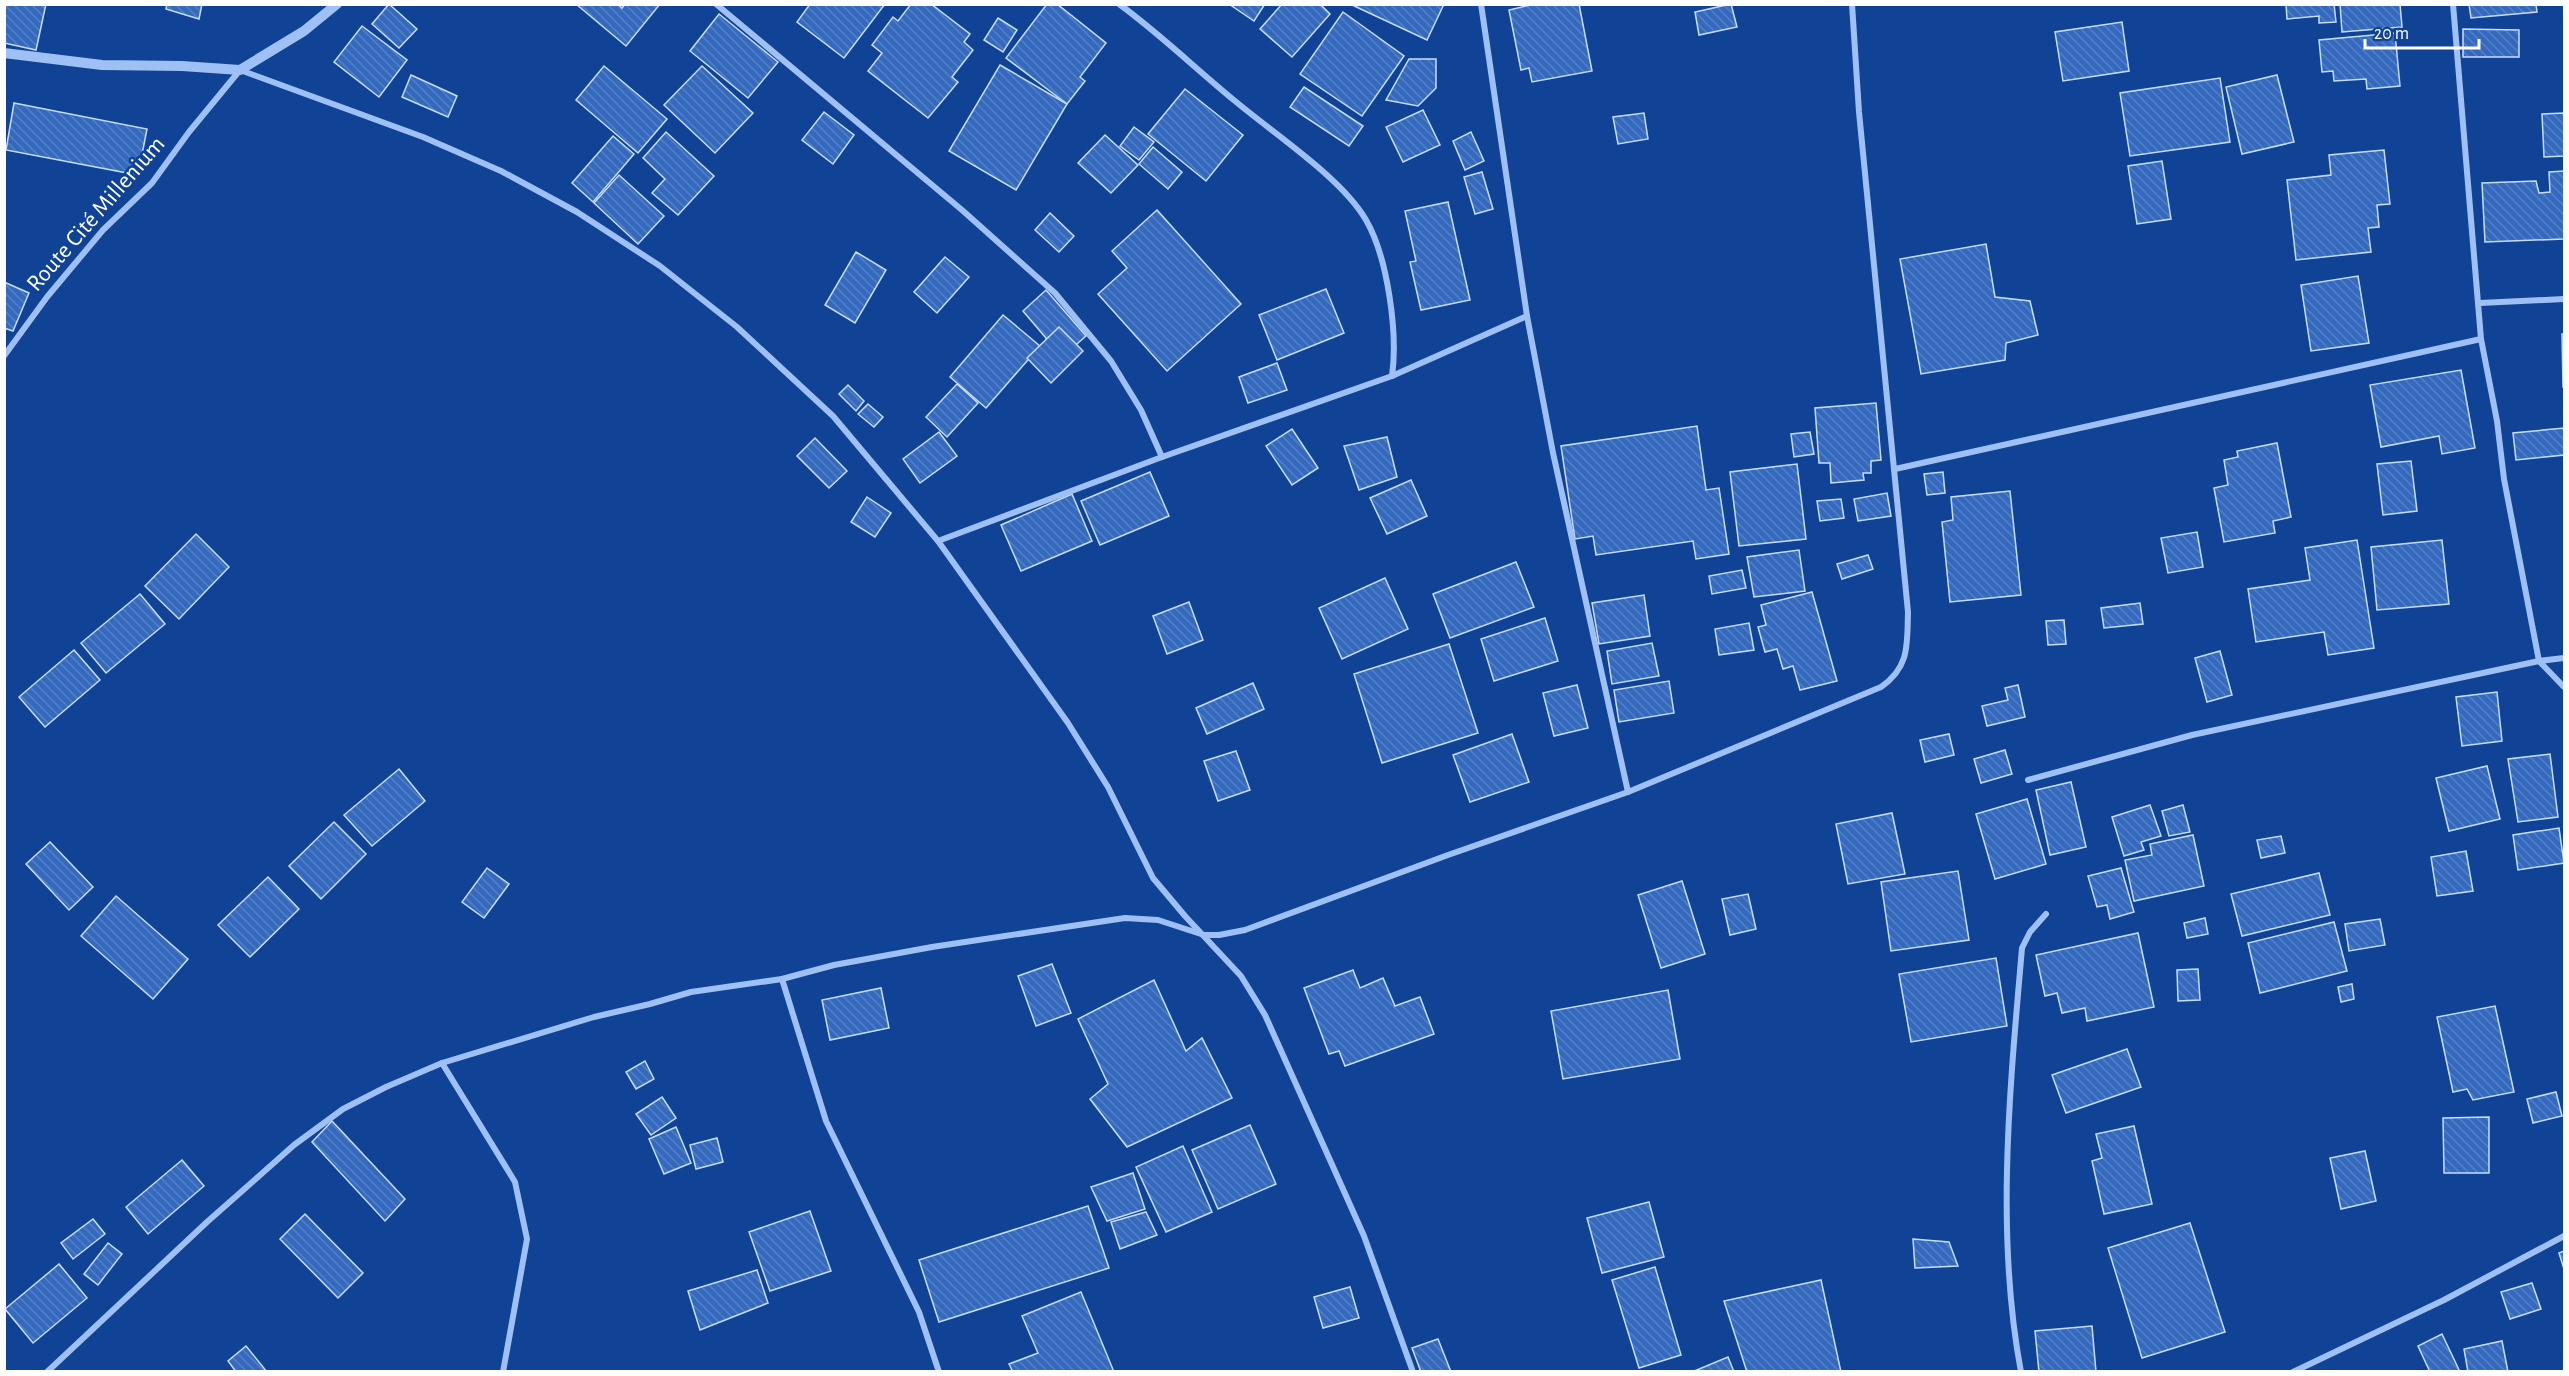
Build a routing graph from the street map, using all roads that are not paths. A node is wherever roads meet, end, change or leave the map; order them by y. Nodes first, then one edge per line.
1 (337, 4) edge
2 (716, 4) edge
3 (1119, 4) edge
4 (1481, 4) edge
5 (1852, 4) edge
6 (2453, 4) edge
7 (4, 53) edge
8 (240, 70) junction
9 (2565, 299) edge
10 (2480, 303) junction
11 (1527, 316) junction
12 (2481, 339) junction
13 (4, 356) edge
14 (1392, 376) junction
15 (1162, 457) junction
16 (1895, 469) junction
17 (938, 542) junction
18 (2565, 658) edge
19 (2539, 661) junction
20 (2565, 687) edge
21 (2028, 780) dead end
22 (1628, 792) junction
23 (2046, 914) dead end
24 (1204, 935) junction
25 (782, 979) junction
26 (442, 1063) junction
27 (2565, 1236) edge
28 (47, 1371) edge
29 (503, 1371) edge
30 (939, 1371) edge
31 (1413, 1371) edge
32 (2021, 1371) edge
33 (2293, 1371) edge

1 - 8 street
2 - 15 street
3 - 14 street
4 - 11 street
5 - 16 street
6 - 10 street
7 - 8 street
8 - 13 street, Route Cité Millenium
8 - 17 street
9 - 10 street
10 - 12 street
11 - 14 street
11 - 22 street
12 - 16 street
12 - 19 street
14 - 15 street
15 - 17 street
16 - 22 street
17 - 24 street
18 - 19 street
19 - 20 street
19 - 21 street
22 - 24 street
23 - 32 street
24 - 25 street
24 - 31 street
25 - 26 street
25 - 30 street
26 - 28 street
26 - 29 street
27 - 33 street

